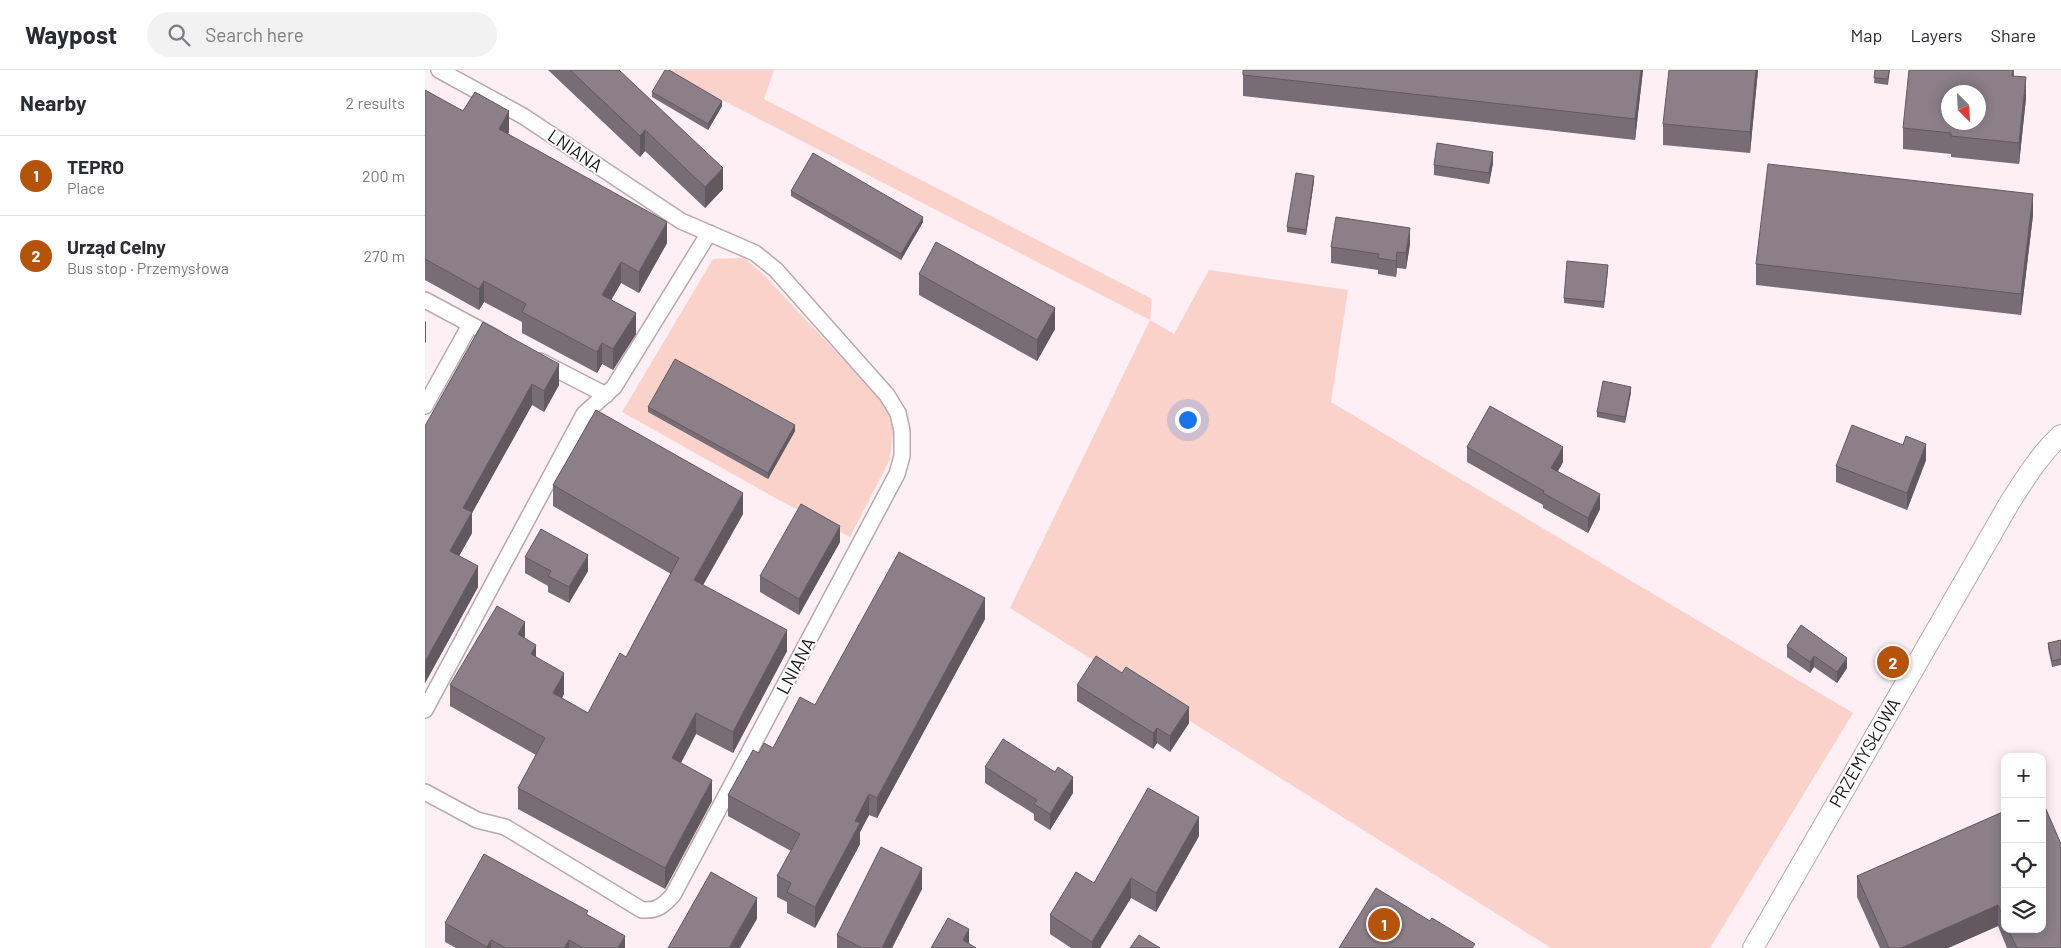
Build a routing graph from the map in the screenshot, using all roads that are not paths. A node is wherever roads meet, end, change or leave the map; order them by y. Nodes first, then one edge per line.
1 (439, 70) edge
2 (709, 233) junction
3 (425, 300) edge
4 (470, 325) junction
5 (513, 347) edge
6 (529, 356) edge
7 (606, 395) junction
8 (425, 406) edge
9 (2061, 435) edge
10 (425, 710) edge
11 (425, 792) edge
12 (1753, 948) edge

1 - 2 street, LNIANA
2 - 7 street
2 - 11 street, LNIANA
3 - 4 street
4 - 5 street
4 - 8 street
6 - 7 street
7 - 10 street
9 - 12 street, PRZEMYSŁOWA

